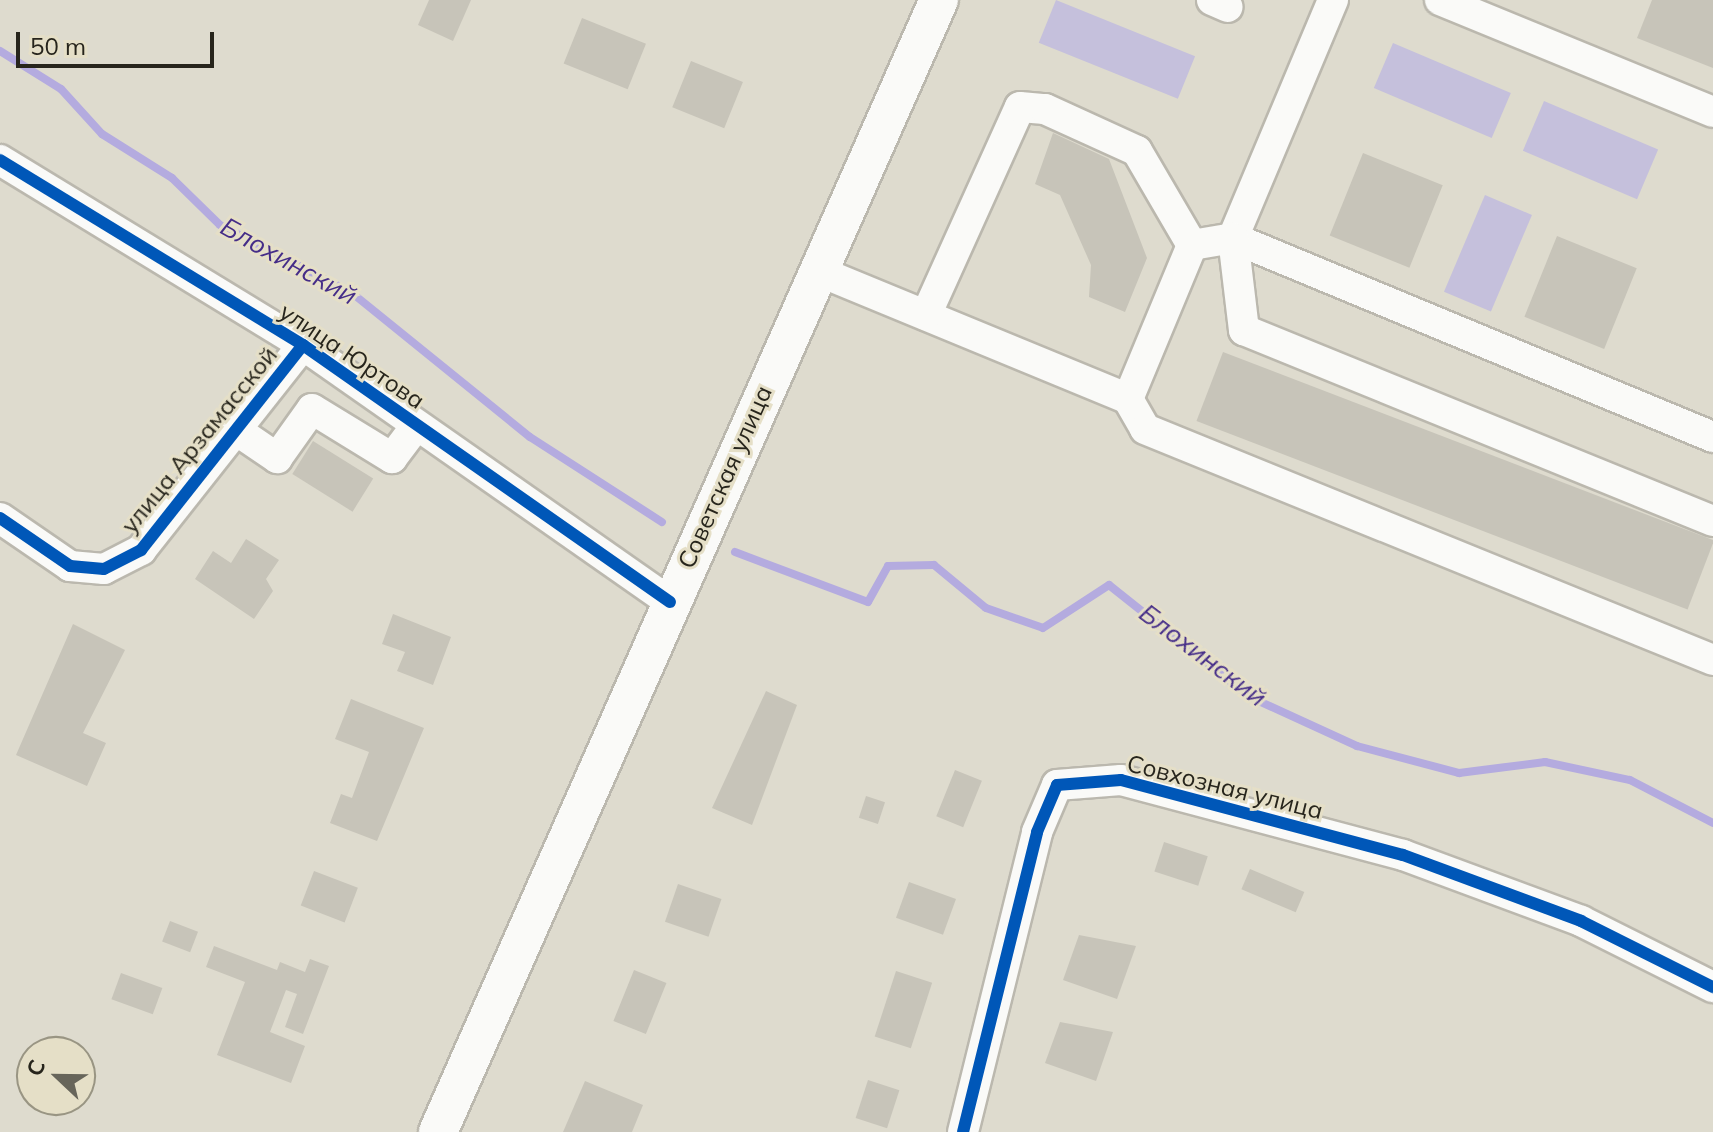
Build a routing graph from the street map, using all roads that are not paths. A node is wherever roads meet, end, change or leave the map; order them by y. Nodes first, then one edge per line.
1 (939, 0) edge
2 (1333, 0) edge
3 (1440, 0) edge
4 (1713, 112) edge
5 (0, 160) edge
6 (1233, 238) junction
7 (1192, 245) junction
8 (818, 271) junction
9 (926, 315) junction
10 (303, 345) junction
11 (1128, 399) junction
12 (416, 426) junction
13 (236, 430) junction
14 (1713, 437) edge
15 (0, 518) edge
16 (1713, 521) edge
17 (670, 602) junction
18 (1713, 660) edge
19 (1713, 987) edge
20 (438, 1132) edge
21 (963, 1132) edge

1 - 8 main road, Советская улица
2 - 6 street
3 - 4 street
5 - 10 street, улица Юртова
6 - 7 street
6 - 14 street
6 - 16 street
7 - 9 street
7 - 11 street
8 - 9 street
8 - 17 main road, Советская улица
9 - 11 street
10 - 12 street, улица Юртова
10 - 13 street, улица Арзамасской
11 - 18 street
12 - 13 street
12 - 17 street, улица Юртова
13 - 15 street, улица Арзамасской
17 - 20 main road, Советская улица
19 - 21 street, Совхозная улица

